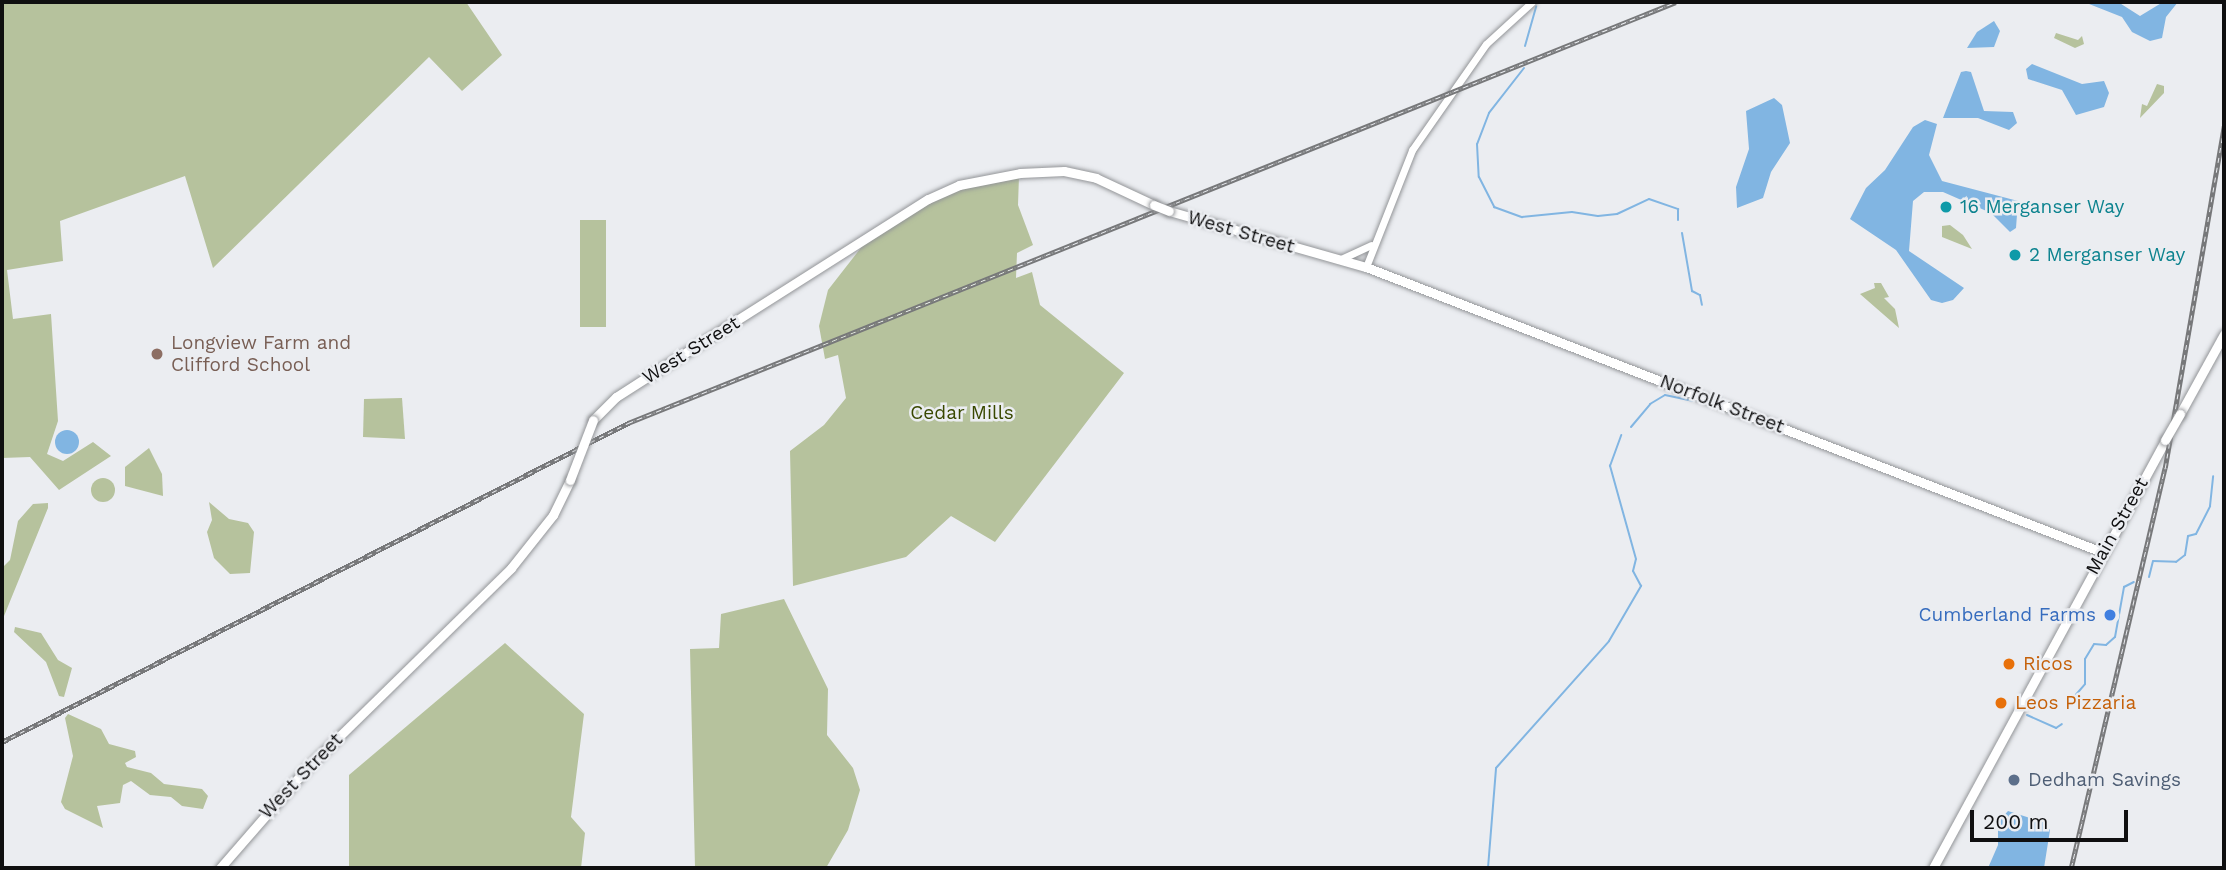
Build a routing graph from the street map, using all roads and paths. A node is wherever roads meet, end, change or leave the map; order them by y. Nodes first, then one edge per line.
1 (1532, 2) edge
2 (1371, 245) junction
3 (1340, 259) junction
4 (1366, 267) junction
5 (2224, 334) edge
6 (2102, 552) junction
7 (220, 868) edge
8 (1933, 868) edge

1 - 2 street
2 - 3 street
2 - 4 street
3 - 4 main road, Norfolk Street
3 - 7 main road, West Street, bridge
4 - 6 main road, Norfolk Street
5 - 6 main road, Main Street, bridge
6 - 8 main road, Main Street

